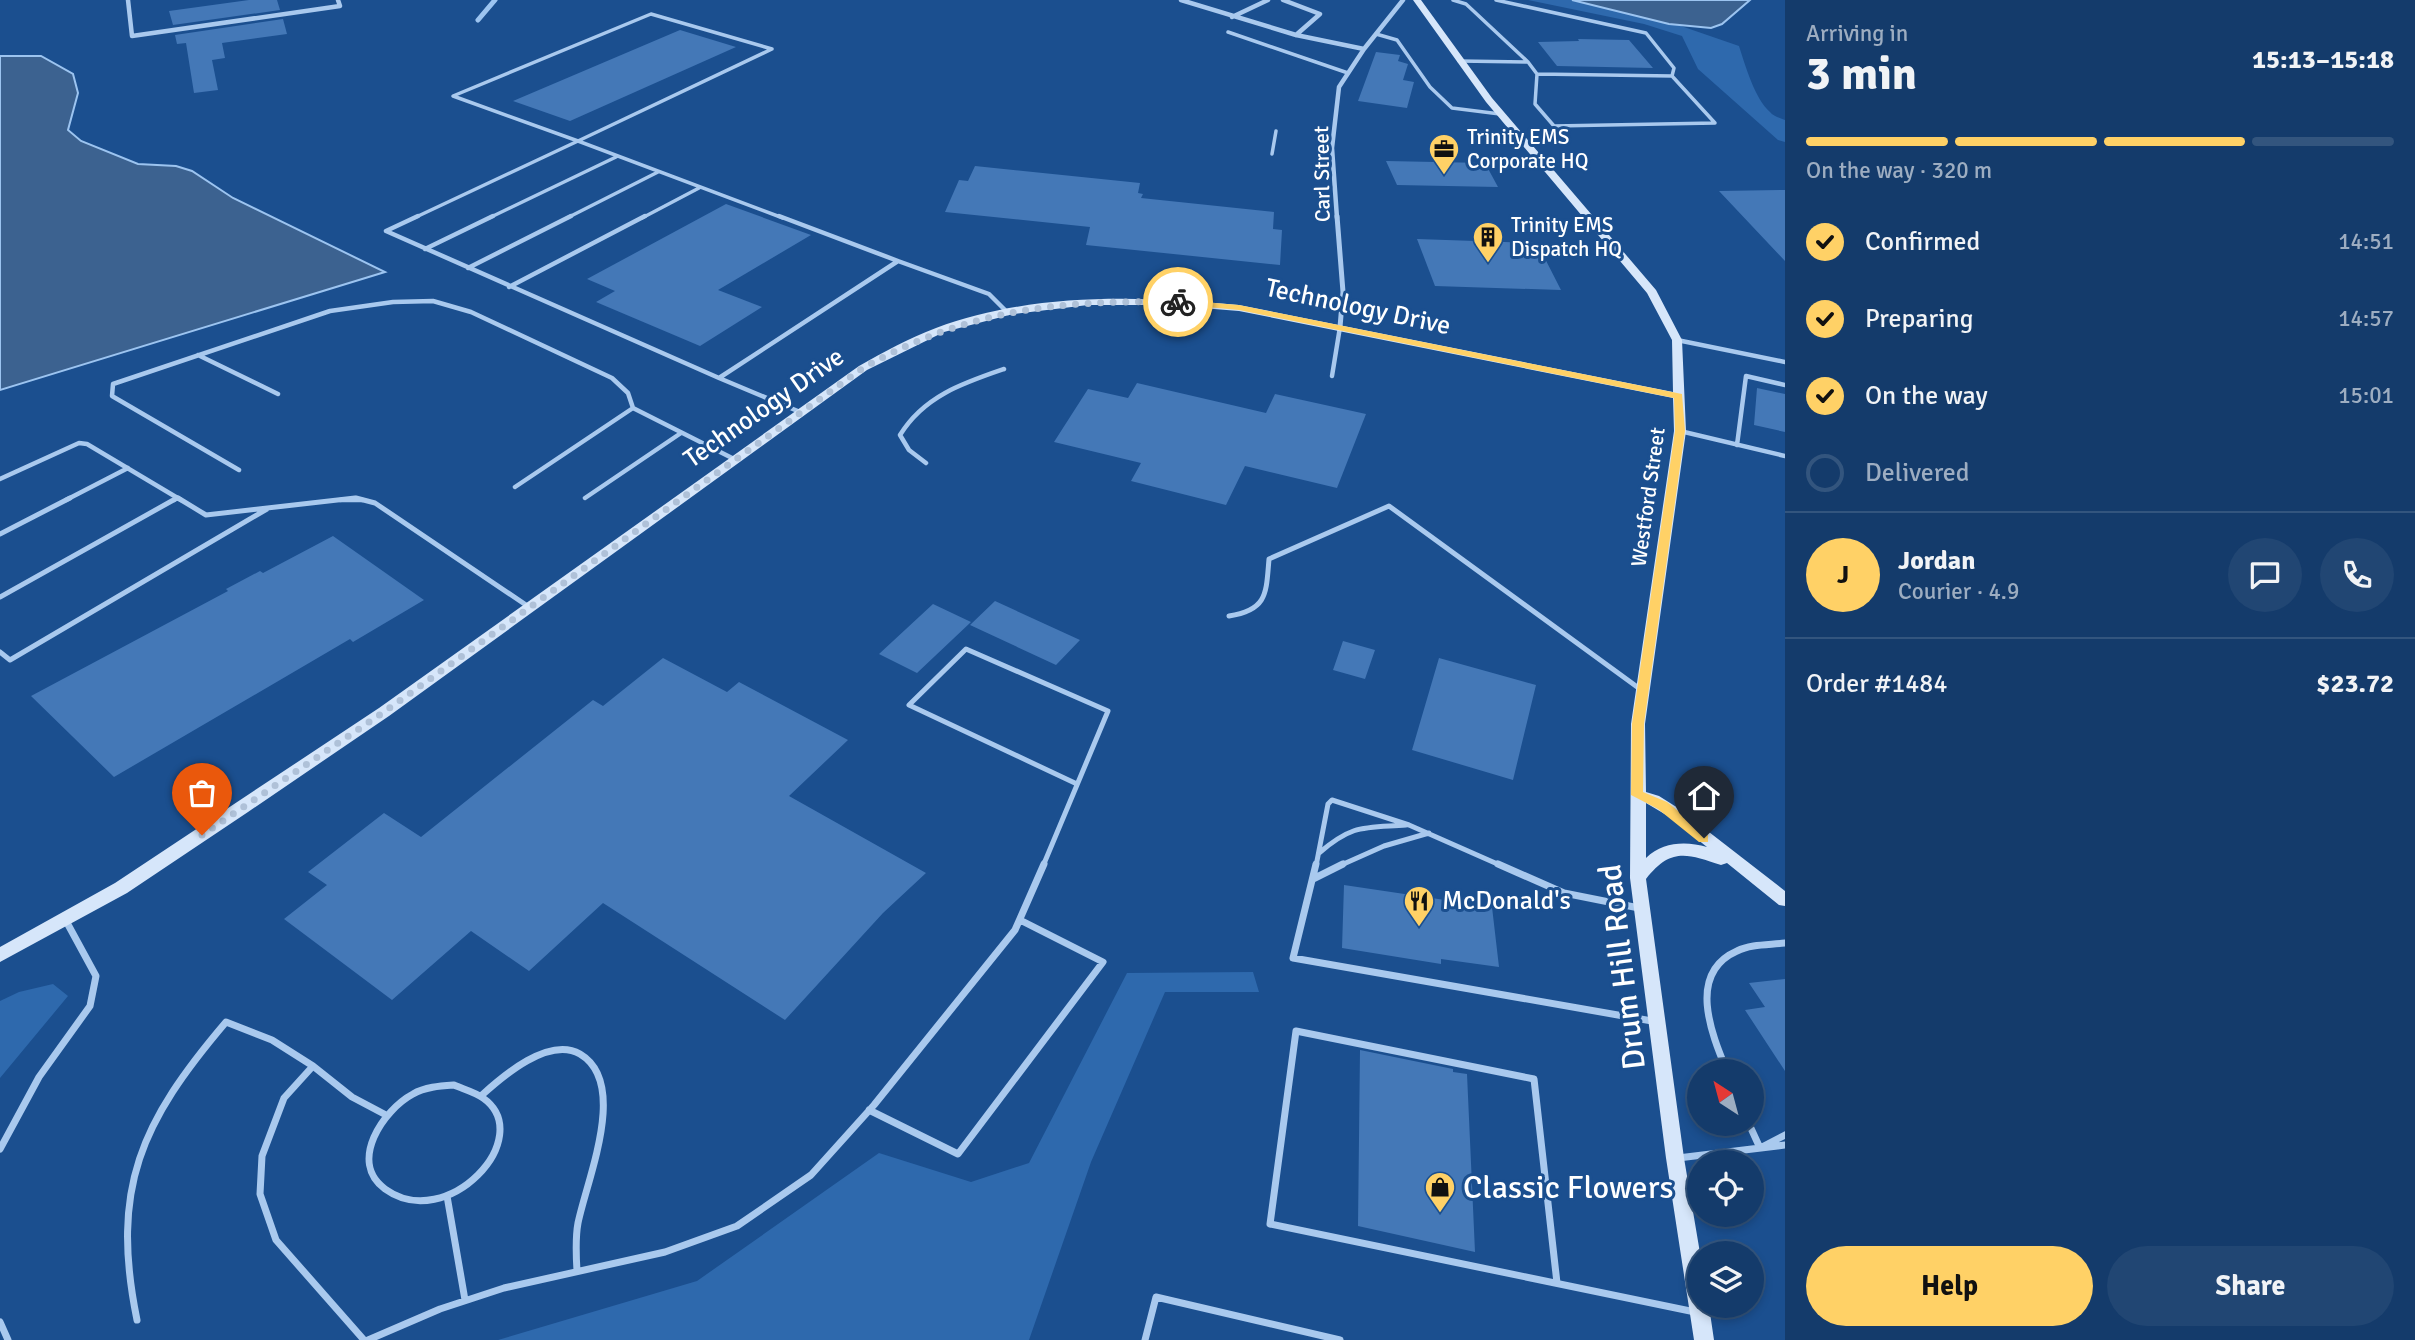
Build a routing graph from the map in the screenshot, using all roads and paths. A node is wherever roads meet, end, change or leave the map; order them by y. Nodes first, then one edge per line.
1 (128, 0) edge
2 (1181, 0) edge
3 (1268, 0) edge
4 (1283, 0) edge
5 (1403, 0) edge
6 (1417, 0) edge
7 (1453, 0) edge
8 (1496, 0) edge
9 (339, 3) edge
10 (1233, 17) junction
11 (1228, 32) dead end
12 (1376, 34) junction
13 (1296, 35) junction
14 (1364, 49) junction
15 (1459, 61) junction
16 (1528, 62) junction
17 (1348, 73) junction
18 (1537, 74) junction
19 (1672, 76) junction
20 (1500, 114) junction
21 (1276, 131) dead end
22 (578, 141) junction
23 (1272, 154) dead end
24 (616, 157) junction
25 (658, 172) junction
26 (699, 187) junction
27 (425, 248) junction
28 (898, 261) junction
29 (468, 268) junction
30 (509, 287) junction
31 (1008, 313) junction
32 (1340, 327) junction
33 (1677, 340) junction
34 (198, 355) junction
35 (1785, 362) edge
36 (1004, 369) dead end
37 (1332, 376) dead end
38 (719, 378) junction
39 (1785, 385) edge
40 (278, 394) dead end
41 (1678, 396) junction
42 (633, 408) junction
43 (800, 412) junction
44 (1680, 431) junction
45 (681, 433) junction
46 (1737, 445) junction
47 (1785, 456) edge
48 (734, 459) junction
49 (926, 463) dead end
50 (128, 468) junction
51 (239, 470) dead end
52 (0, 479) edge
53 (515, 487) dead end
54 (177, 498) junction
55 (585, 498) dead end
56 (270, 507) junction
57 (0, 534) edge
58 (0, 597) edge
59 (529, 607) junction
60 (1228, 615) dead end
61 (0, 652) edge
62 (1643, 691) junction
63 (1077, 785) junction
64 (1637, 795) junction
65 (1409, 825) junction
66 (1429, 833) junction
67 (1319, 854) junction
68 (1638, 878) junction
69 (1313, 879) junction
70 (1772, 889) junction
71 (1785, 900) edge
72 (1642, 909) junction
73 (65, 919) junction
74 (1020, 920) junction
75 (1785, 943) edge
76 (0, 955) edge
77 (1657, 1022) junction
78 (1723, 1059) edge
79 (313, 1066) junction
80 (482, 1095) junction
81 (869, 1110) junction
82 (386, 1115) junction
83 (1785, 1135) edge
84 (1754, 1136) edge
85 (1785, 1145) edge
86 (0, 1149) edge
87 (1760, 1149) junction
88 (1675, 1158) junction
89 (447, 1196) junction
90 (1688, 1241) edge
91 (577, 1271) junction
92 (1557, 1283) junction
93 (465, 1300) junction
94 (1687, 1310) edge
95 (1701, 1318) edge
96 (136, 1320) dead end
97 (0, 1322) edge
98 (8, 1340) edge
99 (366, 1340) edge
100 (1145, 1340) edge
101 (1340, 1340) edge
102 (1704, 1340) edge

1 - 9 street
2 - 10 street
3 - 10 street
4 - 13 street
5 - 12 street, Carl Street
6 - 15 main road, Westford Street
7 - 16 lane
8 - 19 lane
10 - 13 street
11 - 17 lane
12 - 14 street, Carl Street
12 - 20 lane
13 - 14 street
14 - 17 street, Carl Street
15 - 16 lane
15 - 20 main road, Westford Street
16 - 18 lane
17 - 32 street, Carl Street
18 - 19 lane
18 - 19 lane
20 - 33 main road, Westford Street
21 - 23 lane
22 - 22 lane
22 - 24 lane
22 - 27 lane
24 - 25 lane
24 - 27 lane
25 - 26 lane
25 - 29 lane
26 - 28 lane
26 - 30 lane
27 - 29 lane
28 - 31 lane
28 - 38 lane
29 - 30 lane
30 - 38 lane
31 - 32 main road, Technology Drive
31 - 43 main road, Technology Drive
32 - 37 lane
32 - 41 main road, Technology Drive
33 - 35 lane
33 - 41 main road, Westford Street
34 - 40 lane
34 - 42 lane
34 - 51 lane
36 - 49 lane
38 - 43 lane
39 - 46 lane
41 - 44 main road, Westford Street
42 - 45 lane
42 - 53 lane
43 - 48 main road, Technology Drive
44 - 46 lane
44 - 62 main road, Westford Street
45 - 48 lane
45 - 55 lane
46 - 47 lane
48 - 59 main road, Technology Drive
50 - 52 lane
50 - 54 lane
50 - 57 lane
54 - 56 lane
54 - 58 lane
56 - 59 lane
56 - 61 lane
59 - 73 main road, Technology Drive
60 - 62 lane
62 - 64 main road, Westford Street
63 - 63 lane
63 - 74 lane
64 - 68 main road, Drum Hill Road
64 - 70 main road
65 - 66 lane
65 - 67 lane
65 - 67 lane
66 - 69 lane
66 - 72 lane
67 - 69 lane
68 - 70 main road
68 - 72 main road, Drum Hill Road
69 - 77 lane
70 - 71 main road
72 - 77 main road, Drum Hill Road
73 - 76 main road, Technology Drive
73 - 86 lane
74 - 81 lane
74 - 81 lane
75 - 78 lane
77 - 88 main road, Drum Hill Road
79 - 82 lane
79 - 96 lane
79 - 99 lane
80 - 82 lane
80 - 89 lane
80 - 91 lane
81 - 91 lane
82 - 89 lane
83 - 87 lane
84 - 87 lane
85 - 87 lane
87 - 88 lane
88 - 90 main road, Drum Hill Road
89 - 93 lane
91 - 93 lane
92 - 92 lane
92 - 94 lane
93 - 99 lane
95 - 102 main road, Drum Hill Road
97 - 98 lane
100 - 101 lane

